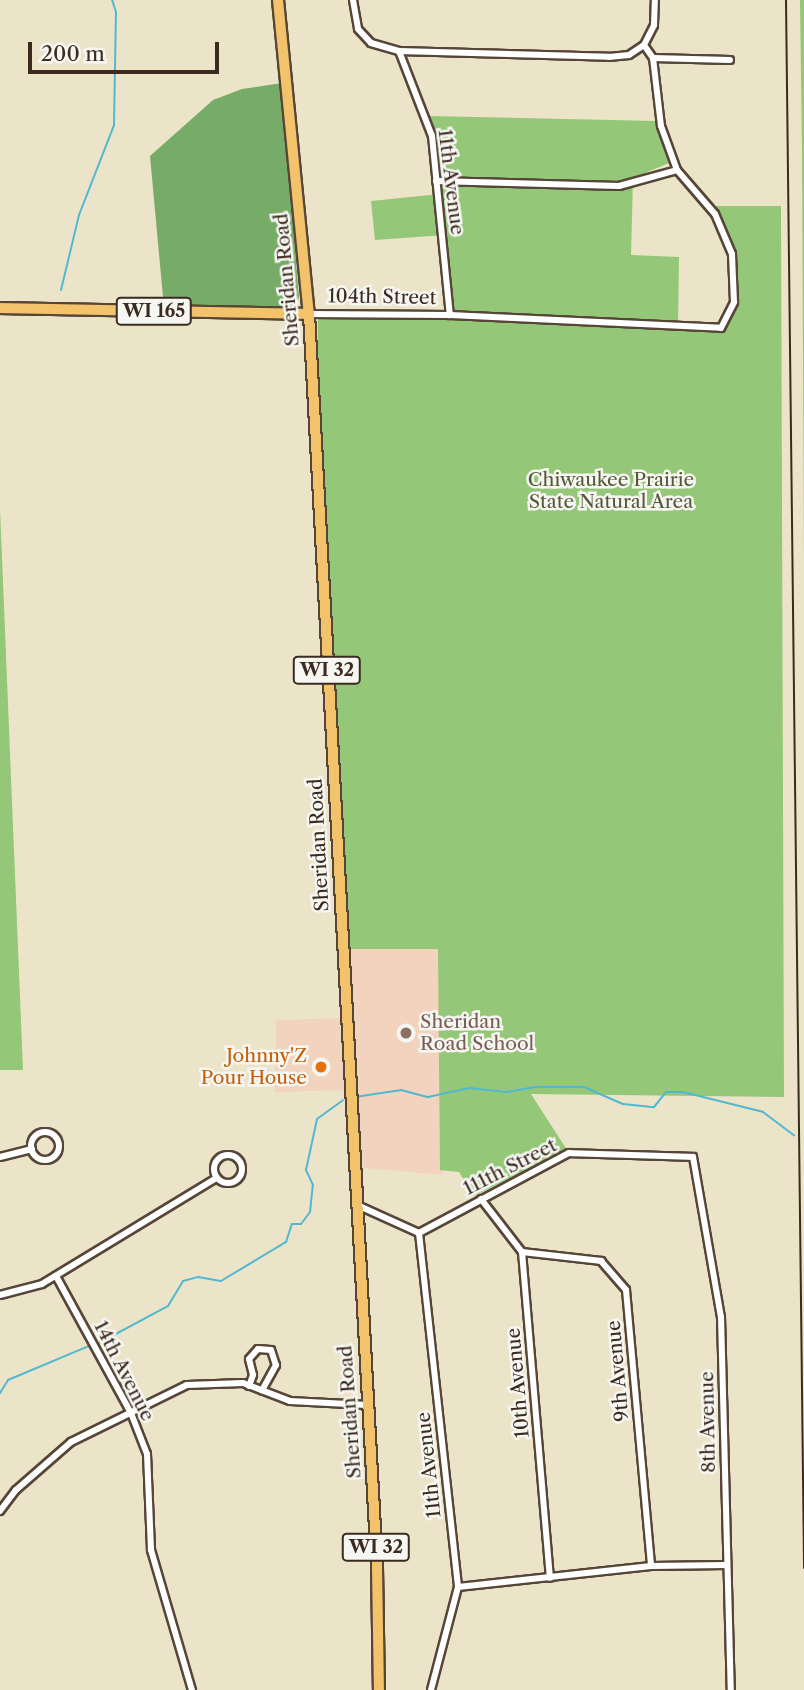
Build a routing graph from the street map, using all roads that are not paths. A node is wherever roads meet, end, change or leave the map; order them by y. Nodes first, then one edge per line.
1 (278, 0) edge
2 (353, 0) edge
3 (655, 0) edge
4 (644, 45) junction
5 (399, 51) junction
6 (653, 58) junction
7 (730, 60) dead end
8 (677, 170) junction
9 (436, 181) junction
10 (0, 308) edge
11 (309, 314) junction
12 (450, 315) junction
13 (32, 1149) junction
14 (0, 1157) edge
15 (693, 1157) joint
16 (216, 1178) junction
17 (481, 1199) junction
18 (355, 1204) junction
19 (419, 1233) junction
20 (522, 1252) junction
21 (56, 1276) junction
22 (0, 1295) edge
23 (249, 1386) junction
24 (262, 1391) junction
25 (367, 1405) junction
26 (131, 1413) junction
27 (0, 1511) edge
28 (727, 1564) junction
29 (651, 1566) junction
30 (550, 1578) junction
31 (458, 1587) junction
32 (192, 1690) edge
33 (379, 1690) edge
34 (431, 1690) edge
35 (731, 1690) edge

1 - 11 main road, Sheridan Road / WI 32
2 - 5 street
3 - 4 street
4 - 5 street
4 - 6 street
5 - 9 street, 11th Avenue
6 - 7 street
6 - 8 street
8 - 9 street
8 - 12 street, 104th Street
9 - 12 street, 11th Avenue
10 - 11 main road, 104th Street / WI 165
11 - 12 street, 104th Street
11 - 18 main road, Sheridan Road / WI 32
13 - 13 street
13 - 14 street
15 - 17 street, 111th Street
15 - 28 street, 8th Avenue
16 - 16 street
16 - 21 street
17 - 19 street, 111th Street
17 - 20 street
18 - 19 street
18 - 25 main road, Sheridan Road / WI 32
19 - 31 street, 11th Avenue
20 - 29 street, 9th Avenue
20 - 30 street, 10th Avenue
21 - 22 street
21 - 26 street, 14th Avenue
23 - 24 street
23 - 24 street
23 - 26 street
24 - 25 street
25 - 33 main road, Sheridan Road / WI 32
26 - 27 street
26 - 32 street, 14th Avenue
28 - 29 street
28 - 35 street, 8th Avenue
29 - 30 street
30 - 31 street
31 - 34 street, 11th Avenue

